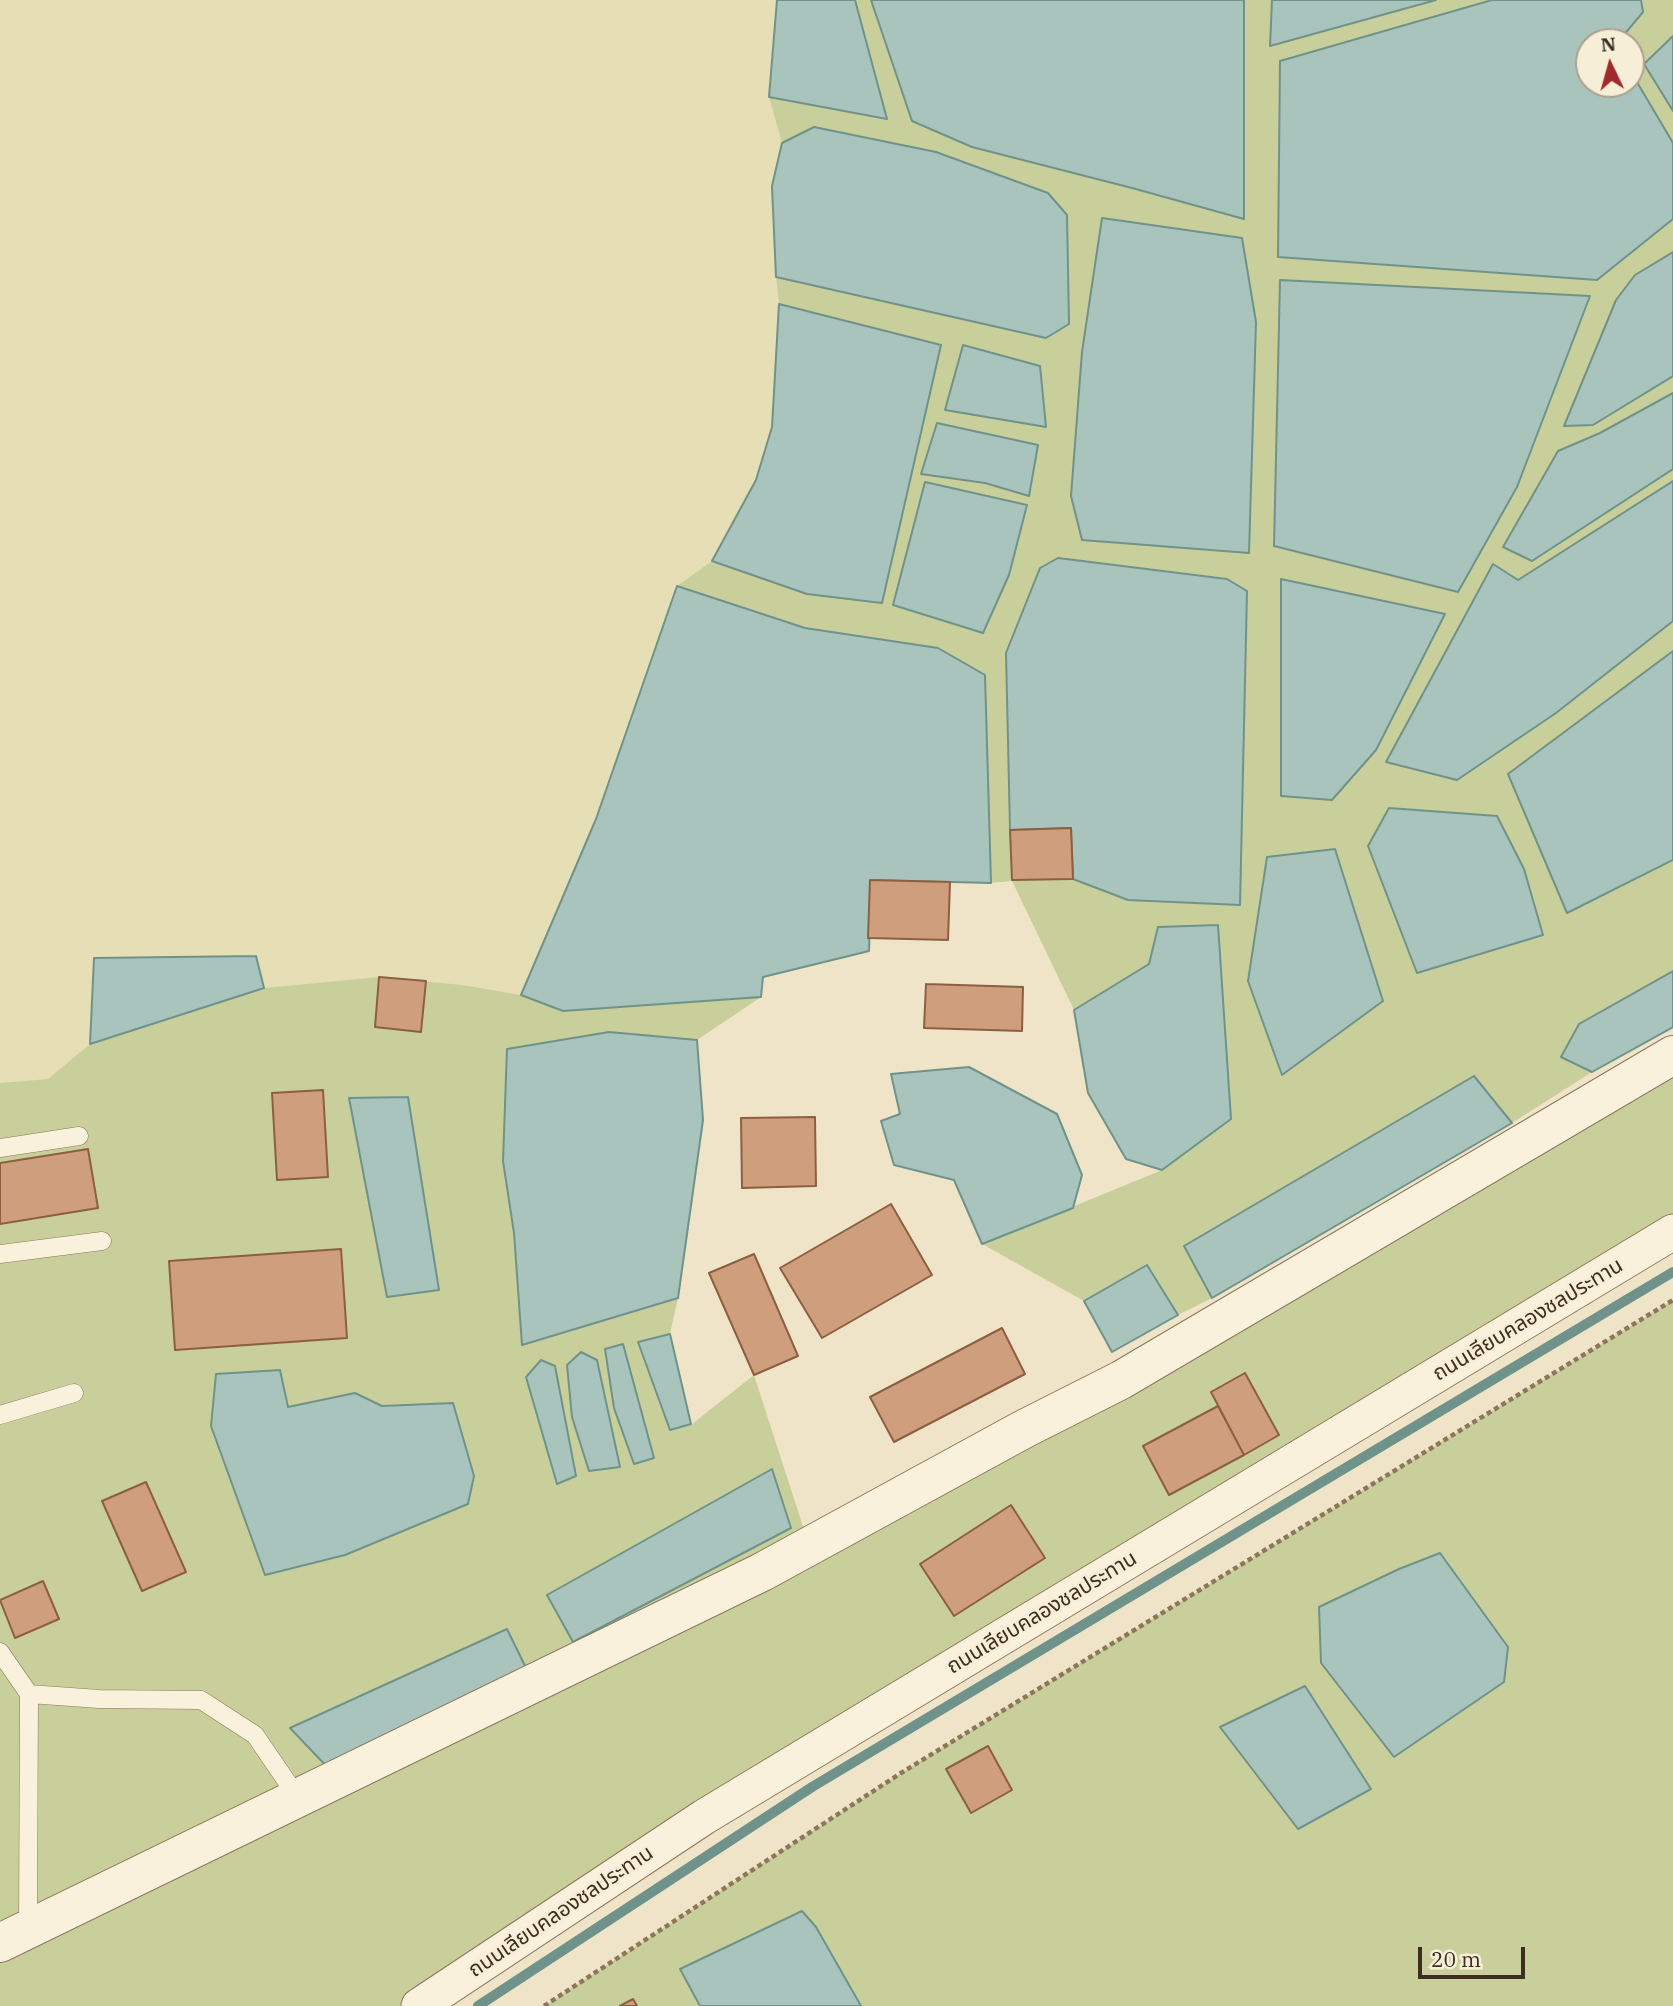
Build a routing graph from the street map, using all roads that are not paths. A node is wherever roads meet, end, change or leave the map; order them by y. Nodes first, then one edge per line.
1 (1673, 1055) edge
2 (79, 1136) dead end
3 (0, 1148) edge
4 (1673, 1232) edge
5 (102, 1241) dead end
6 (0, 1254) edge
7 (74, 1394) dead end
8 (0, 1415) edge
9 (0, 1652) edge
10 (29, 1694) junction
11 (298, 1798) junction
12 (14, 1937) edge
13 (419, 2006) edge

1 - 11 street
2 - 3 lane
4 - 13 street, ถนนเลียบคลองชลประทาน
5 - 6 lane
7 - 8 lane
9 - 10 lane
10 - 11 lane
10 - 12 lane
11 - 12 street

